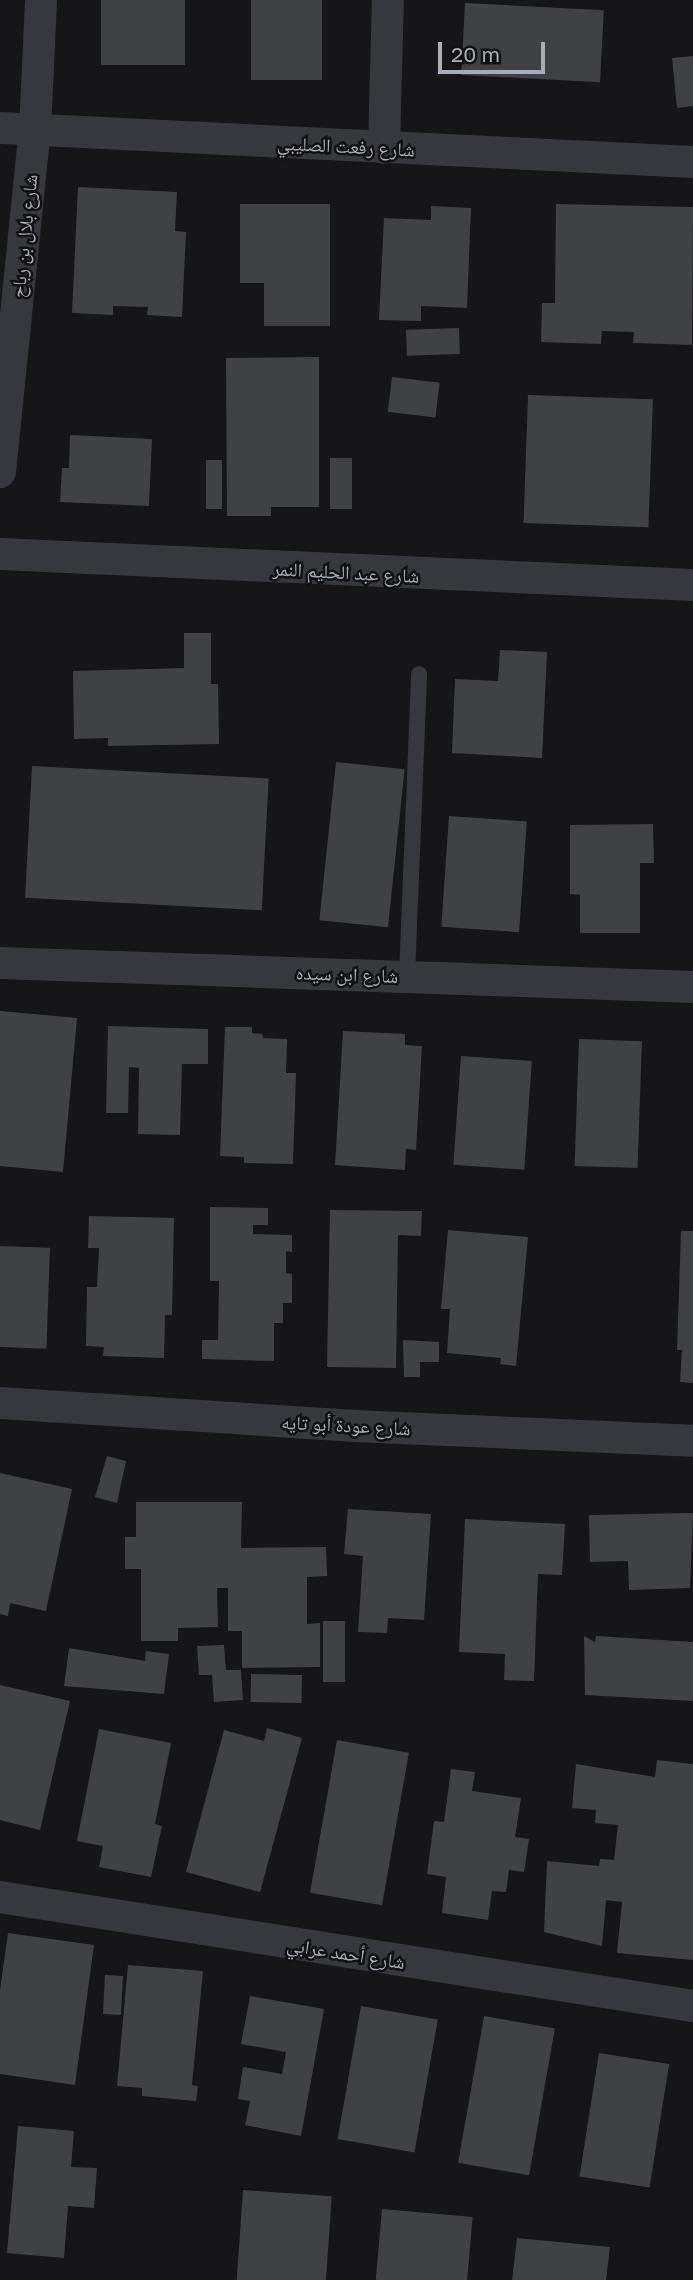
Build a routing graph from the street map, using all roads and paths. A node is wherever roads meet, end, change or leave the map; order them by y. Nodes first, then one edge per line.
1 (40, 0) edge
2 (388, 0) edge
3 (0, 128) edge
4 (35, 129) junction
5 (384, 148) junction
6 (693, 162) edge
7 (0, 472) edge
8 (0, 554) edge
9 (693, 585) edge
10 (419, 674) dead end
11 (0, 963) edge
12 (407, 975) junction
13 (693, 987) edge
14 (0, 1403) edge
15 (693, 1441) edge
16 (0, 1897) edge
17 (693, 2006) edge

1 - 4 street, شارع بلال بن رباح
2 - 5 street
3 - 4 street, شارع رفعت الصليبي
4 - 5 street, شارع رفعت الصليبي
4 - 7 street, شارع بلال بن رباح
5 - 6 street, شارع رفعت الصليبي
8 - 9 street, شارع عبد الحليم النمر
10 - 12 lane
11 - 12 street, شارع ابن سيده
12 - 13 street, شارع ابن سيده
14 - 15 street, شارع عودة أبو تايه
16 - 17 street, شارع أحمد عرابي

